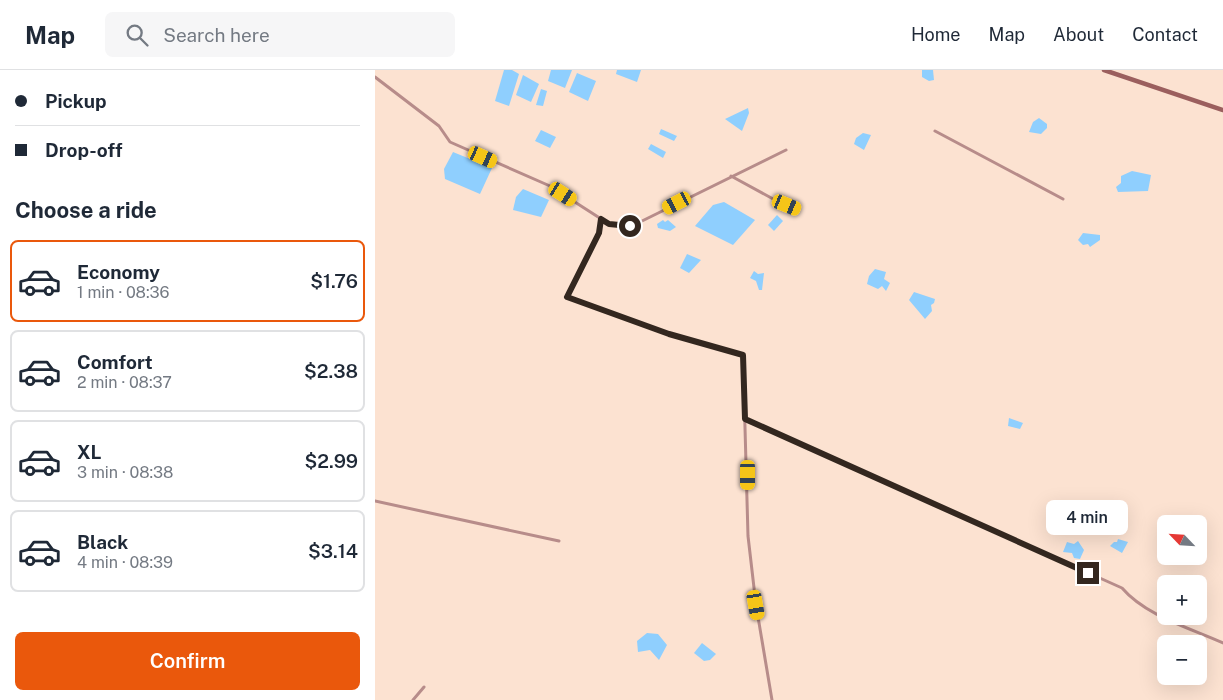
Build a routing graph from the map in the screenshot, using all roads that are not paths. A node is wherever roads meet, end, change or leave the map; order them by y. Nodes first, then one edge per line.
1 (1104, 70) edge
2 (375, 77) edge
3 (1223, 110) edge
4 (935, 131) dead end
5 (787, 150) dead end
6 (730, 176) junction
7 (1063, 199) dead end
8 (798, 210) dead end
9 (601, 219) junction
10 (745, 419) junction
11 (375, 501) edge
12 (559, 541) dead end
13 (1223, 643) edge
14 (424, 687) dead end
15 (413, 700) edge
16 (772, 700) edge

1 - 3 street
2 - 9 street
4 - 7 street
5 - 6 street
6 - 8 street
6 - 9 street
9 - 10 street
10 - 13 street
10 - 16 street
11 - 12 street
14 - 15 street

